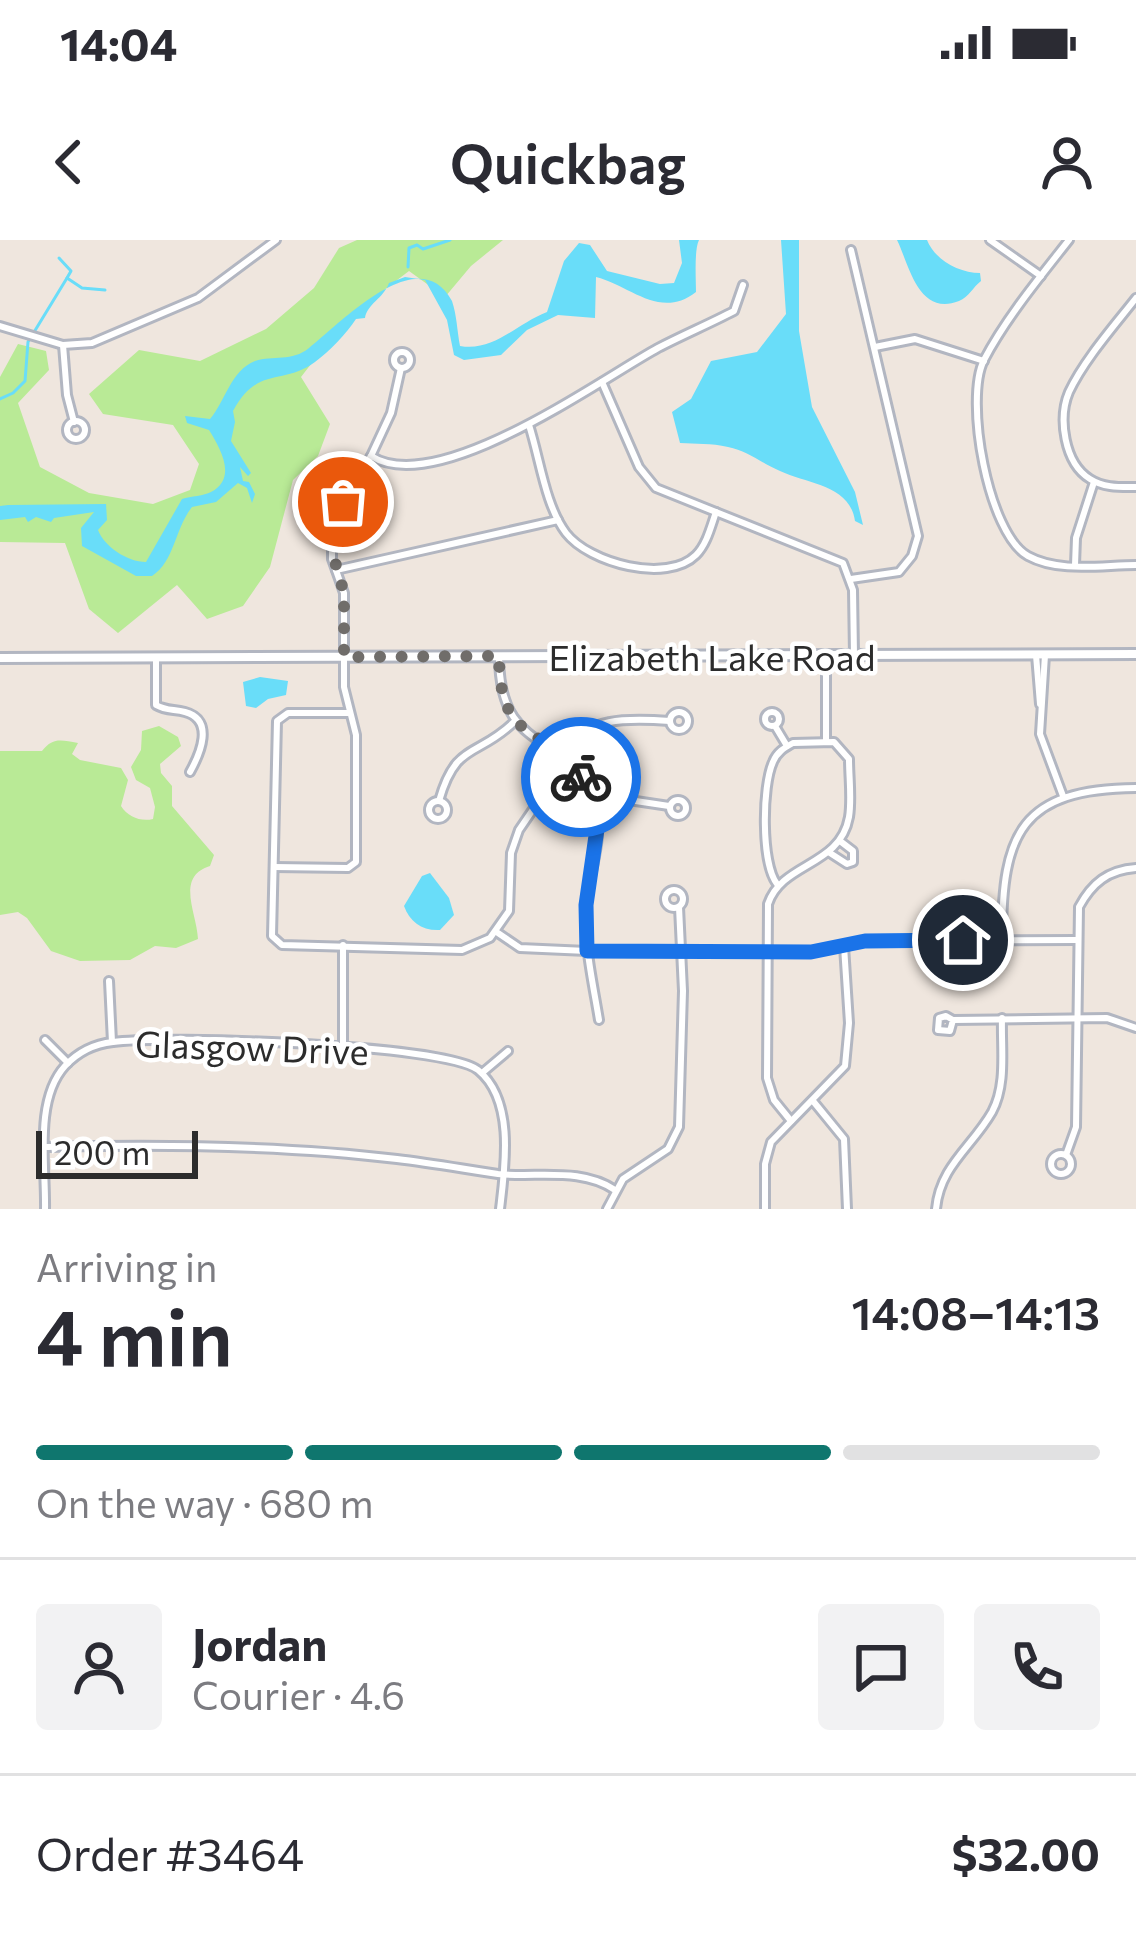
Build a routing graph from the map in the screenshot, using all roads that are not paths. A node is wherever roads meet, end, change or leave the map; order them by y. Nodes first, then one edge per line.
1 (276, 240) edge
2 (990, 240) edge
3 (1069, 240) edge
4 (851, 250) dead end
5 (1042, 277) junction
6 (743, 285) dead end
7 (1136, 298) edge
8 (0, 326) edge
9 (63, 345) junction
10 (875, 347) junction
11 (984, 361) junction
12 (401, 368) dead end
13 (602, 382) junction
14 (74, 422) dead end
15 (529, 425) junction
16 (371, 456) junction
17 (1094, 482) junction
18 (1136, 487) edge
19 (716, 512) junction
20 (558, 520) junction
21 (1075, 565) junction
22 (1136, 565) edge
23 (336, 570) junction
24 (850, 579) junction
25 (1136, 654) edge
26 (826, 655) junction
27 (854, 655) junction
28 (1040, 655) junction
29 (499, 656) junction
30 (156, 657) junction
31 (344, 657) junction
32 (0, 658) edge
33 (348, 713) junction
34 (670, 721) dead end
35 (514, 722) junction
36 (775, 726) dead end
37 (826, 740) junction
38 (787, 746) junction
39 (560, 754) junction
40 (575, 770) junction
41 (190, 772) dead end
42 (1136, 788) edge
43 (1063, 796) junction
44 (439, 801) dead end
45 (669, 806) dead end
46 (595, 808) junction
47 (840, 841) junction
48 (830, 853) junction
49 (274, 867) junction
50 (1136, 868) edge
51 (777, 884) junction
52 (679, 907) dead end
53 (497, 933) junction
54 (1001, 939) junction
55 (1076, 940) junction
56 (344, 945) junction
57 (844, 946) junction
58 (587, 951) junction
59 (682, 952) junction
60 (767, 952) junction
61 (109, 981) dead end
62 (1076, 1017) junction
63 (1002, 1018) junction
64 (599, 1020) dead end
65 (953, 1020) dead end
66 (1136, 1026) edge
67 (45, 1040) dead end
68 (112, 1042) junction
69 (343, 1047) junction
70 (508, 1051) dead end
71 (68, 1063) junction
72 (482, 1073) junction
73 (813, 1101) junction
74 (791, 1120) junction
75 (47, 1147) junction
76 (1066, 1155) dead end
77 (502, 1174) junction
78 (615, 1190) junction
79 (45, 1209) edge
80 (500, 1209) edge
81 (607, 1209) edge
82 (765, 1209) edge
83 (847, 1209) edge
84 (937, 1209) edge

1 - 9 street
2 - 5 street
3 - 5 street
4 - 10 street
5 - 11 street
6 - 13 street
7 - 17 street
8 - 9 street
9 - 14 street
10 - 11 street
10 - 24 street
11 - 21 street
12 - 16 street
13 - 15 street
13 - 19 street
15 - 16 street
15 - 20 street
16 - 23 street
17 - 18 street
17 - 21 street
19 - 20 street
19 - 24 street
20 - 23 street
21 - 22 street
23 - 31 street
24 - 27 street
25 - 28 street, Elizabeth Lake Road
26 - 27 street, Elizabeth Lake Road
26 - 29 street, Elizabeth Lake Road
26 - 37 street
27 - 28 street, Elizabeth Lake Road
28 - 43 street
29 - 31 street, Elizabeth Lake Road
29 - 35 street
30 - 31 street, Elizabeth Lake Road
30 - 32 street, Elizabeth Lake Road
30 - 41 street
31 - 33 street
33 - 49 street
33 - 49 street
34 - 39 street
35 - 39 street
35 - 44 street
36 - 38 street
37 - 38 street
37 - 47 street
38 - 51 street
39 - 40 street
40 - 46 street
40 - 53 street
42 - 43 street
43 - 54 street
45 - 46 street
46 - 58 street
47 - 48 street
47 - 48 street
48 - 51 street
49 - 56 street
50 - 55 street
51 - 60 street
52 - 59 street
53 - 56 street
53 - 58 street
54 - 55 street
54 - 57 street
55 - 62 street
56 - 69 street
57 - 60 street
57 - 73 street
58 - 59 street
58 - 64 street
59 - 60 street
59 - 78 street
60 - 74 street
61 - 68 street
62 - 63 street
62 - 66 street
62 - 76 street
63 - 65 street
63 - 84 street
67 - 71 street
68 - 69 street, Glasgow Drive
68 - 71 street, Glasgow Drive
69 - 72 street, Glasgow Drive
70 - 72 street
71 - 75 street
72 - 77 street
73 - 74 street
73 - 83 street
74 - 82 street
75 - 77 street
75 - 79 street
77 - 78 street
77 - 80 street
78 - 81 street

